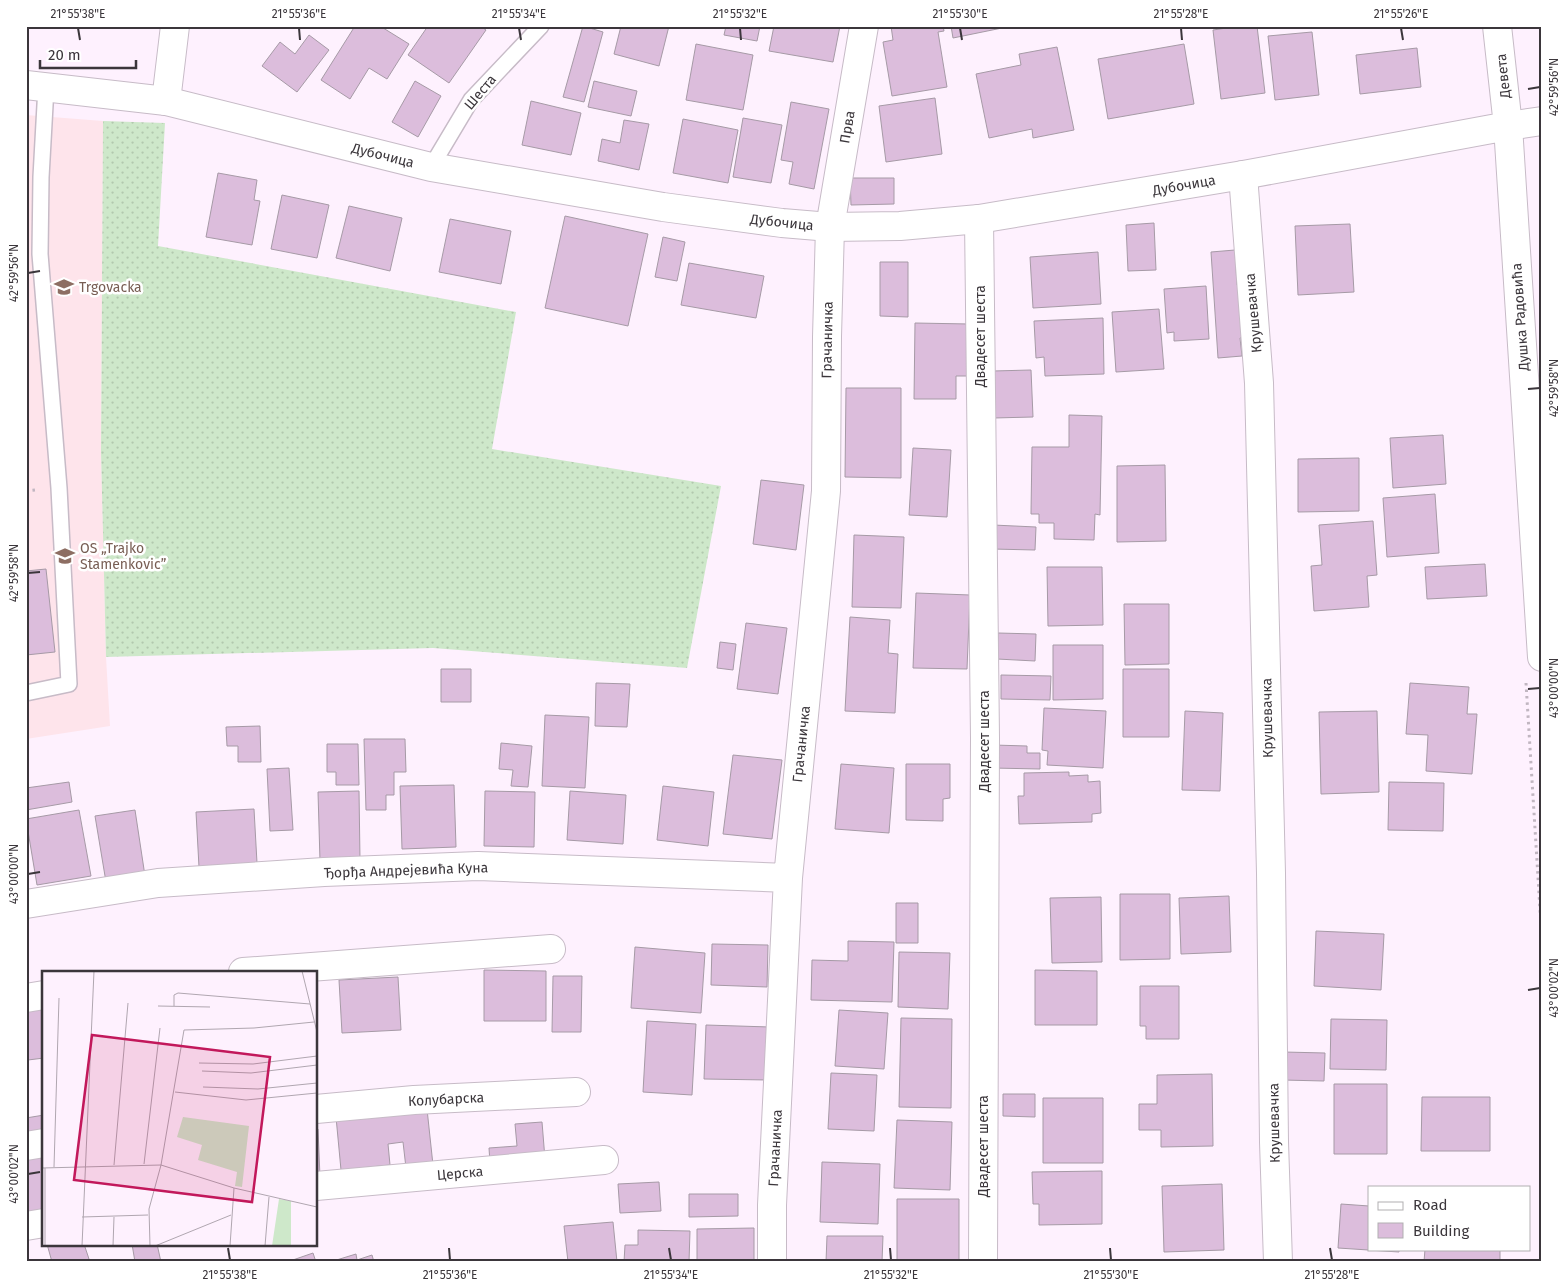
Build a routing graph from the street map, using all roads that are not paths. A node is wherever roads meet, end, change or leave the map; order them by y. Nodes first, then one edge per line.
1 (175, 26) edge
2 (541, 26) edge
3 (864, 26) edge
4 (1497, 26) edge
5 (36, 86) edge
6 (166, 101) junction
7 (1542, 121) edge
8 (1508, 126) junction
9 (431, 167) junction
10 (1242, 175) junction
11 (979, 219) junction
12 (830, 227) junction
13 (1542, 657) edge
14 (26, 693) edge
15 (788, 878) junction
16 (26, 904) edge
17 (551, 949) dead end
18 (256, 971) edge
19 (42, 995) edge
20 (26, 998) edge
21 (576, 1092) dead end
22 (318, 1109) edge
23 (42, 1143) edge
24 (26, 1146) edge
25 (604, 1160) dead end
26 (318, 1186) edge
27 (42, 1223) edge
28 (26, 1226) edge
29 (772, 1262) edge
30 (983, 1262) edge
31 (1278, 1262) edge

1 - 6 street
2 - 9 lane, Шеста
3 - 12 street, Прва
4 - 8 street, Девета
5 - 6 street, Дубочица
5 - 14 lane
6 - 9 street, Дубочица
7 - 8 street, Дубочица
8 - 10 street, Дубочица
8 - 13 street, Душка Радовића
9 - 12 street, Дубочица
10 - 11 street, Дубочица
10 - 31 street, Крушевачка
11 - 12 street, Дубочица
11 - 30 street, Двадесет шеста
12 - 15 street, Грачаничка
15 - 16 street, Ђорђа Андрејевића Куна
15 - 29 street, Грачаничка
17 - 18 street
19 - 20 street
21 - 22 street, Колубарска
23 - 24 street
25 - 26 street, Церска
27 - 28 street

